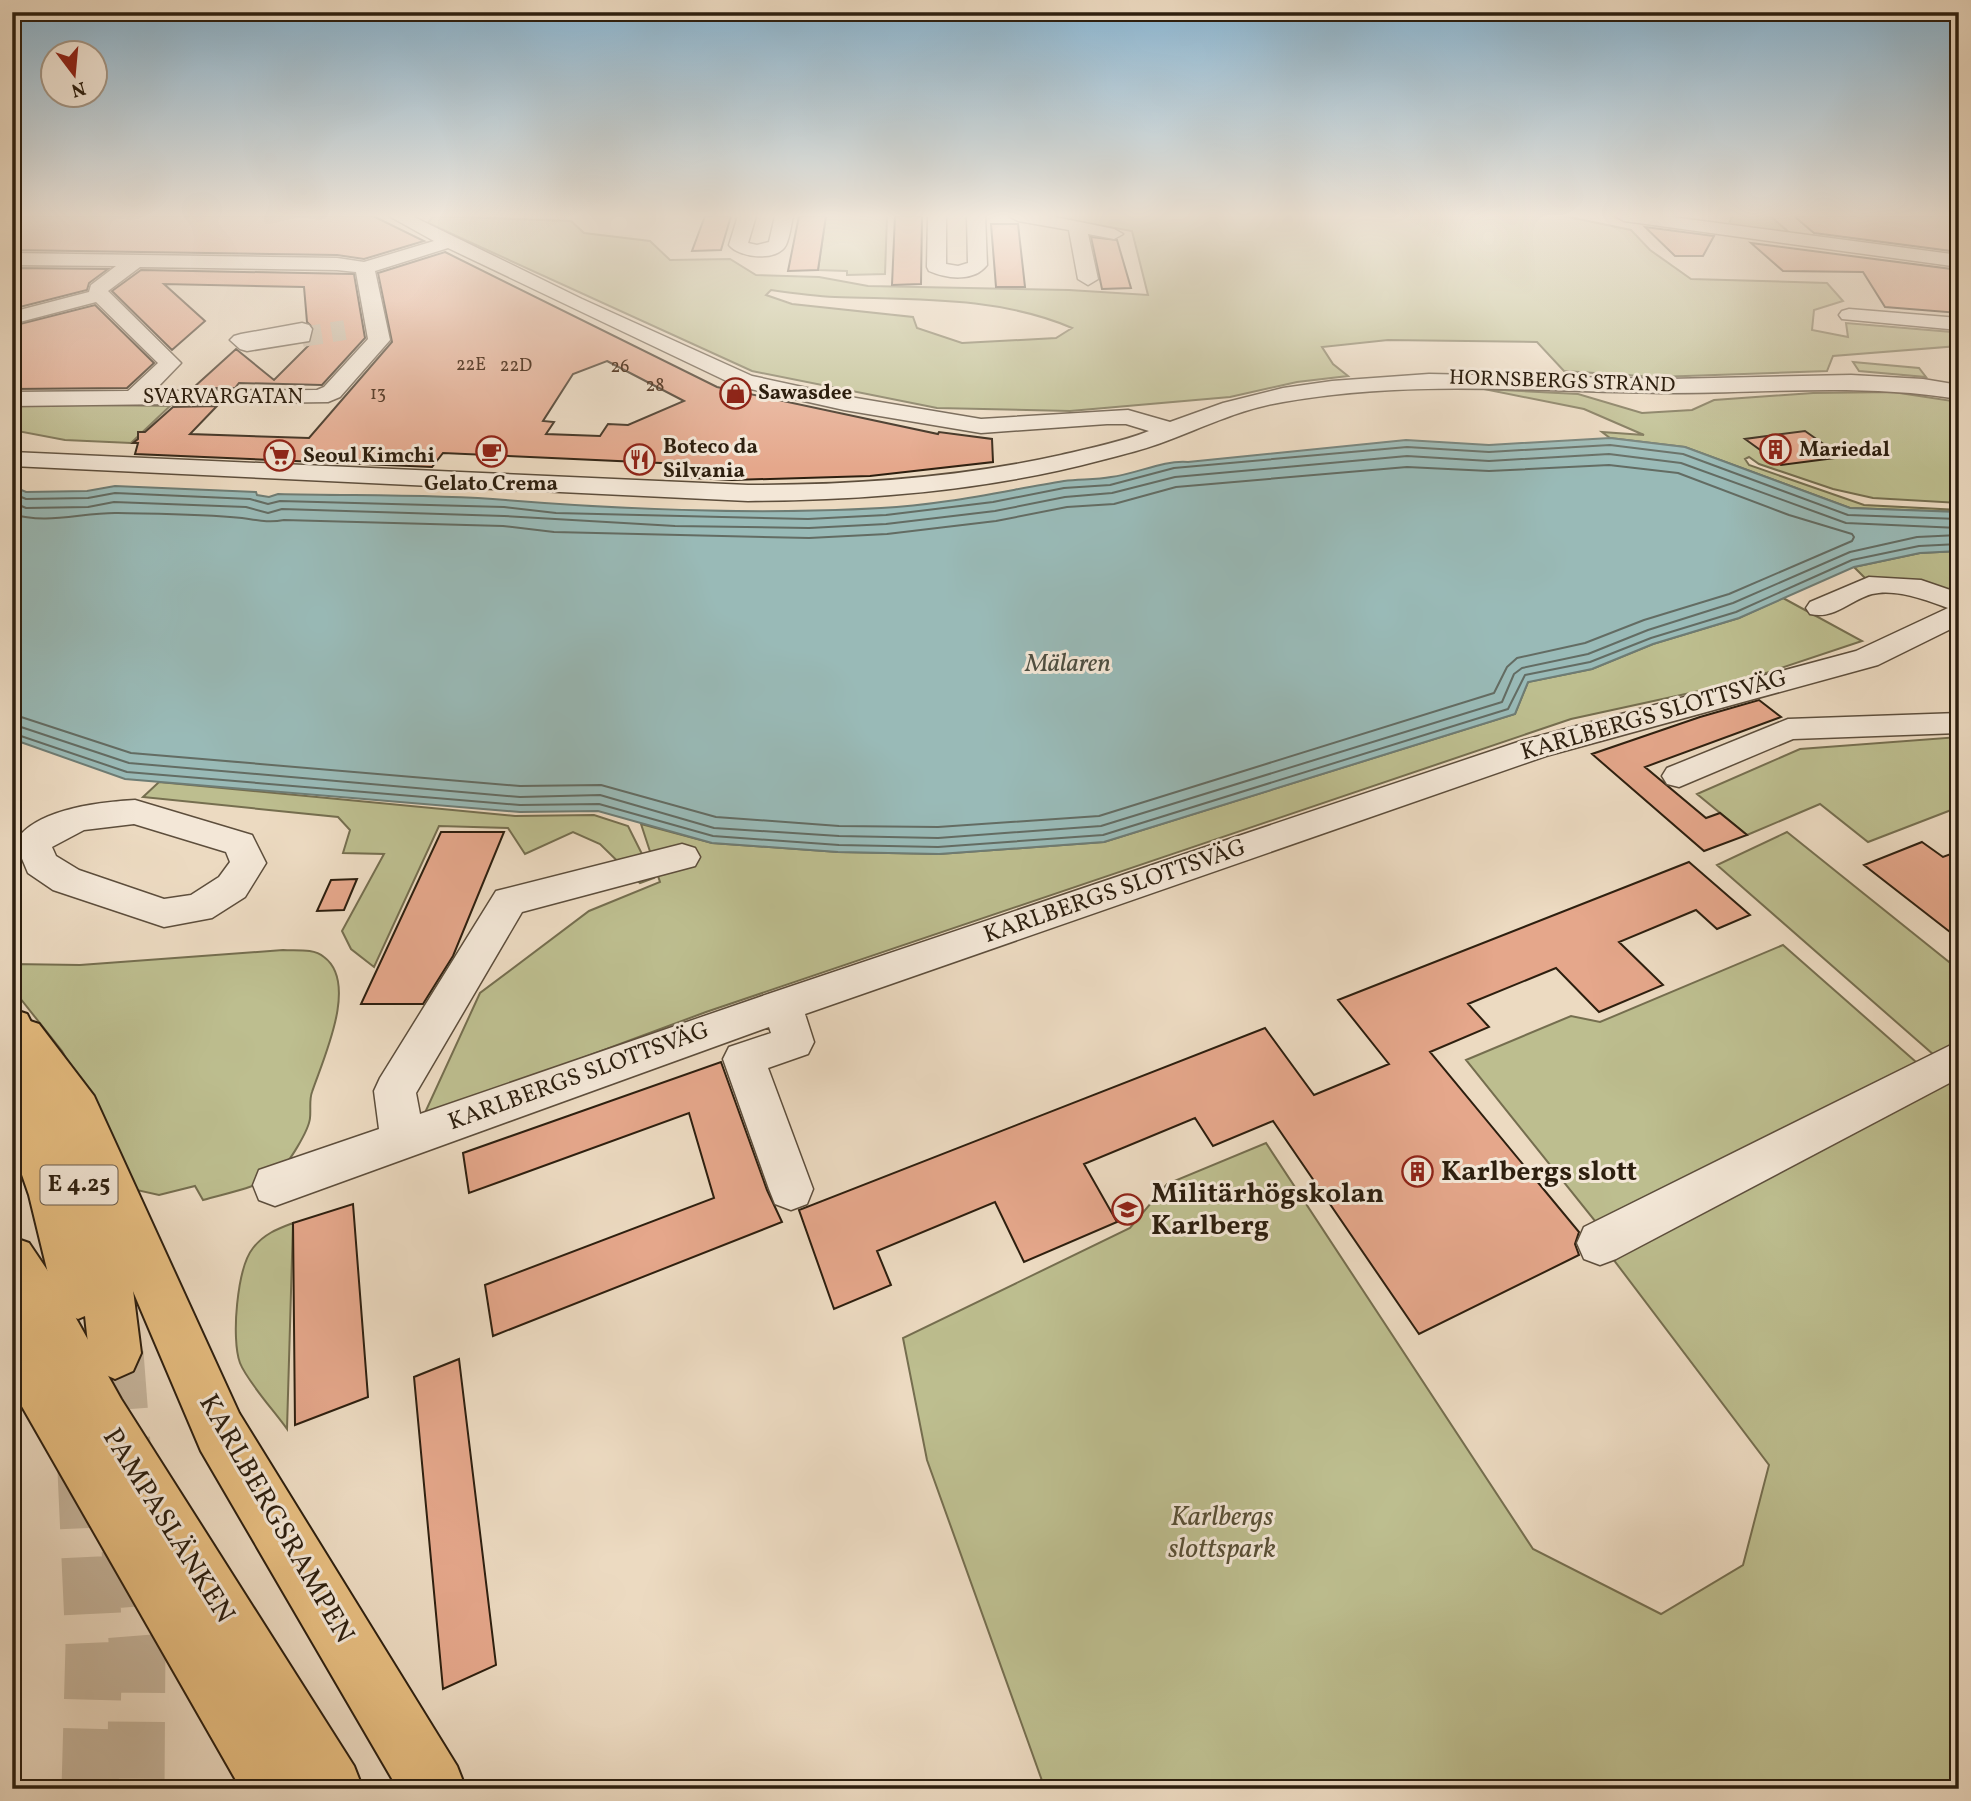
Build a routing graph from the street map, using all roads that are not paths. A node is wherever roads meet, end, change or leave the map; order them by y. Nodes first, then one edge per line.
1 (81, 300) edge
2 (105, 300) edge
3 (366, 300) edge
4 (572, 300) edge
5 (1849, 315) dead end
6 (12, 318) edge
7 (1959, 324) edge
8 (1584, 383) junction
9 (1959, 392) edge
10 (135, 397) junction
11 (12, 399) edge
12 (1685, 403) dead end
13 (1229, 407) junction
14 (1317, 410) dead end
15 (1170, 430) junction
16 (12, 440) edge
17 (12, 457) edge
18 (1959, 603) edge
19 (1820, 608) dead end
20 (1959, 614) edge
21 (1959, 723) edge
22 (1535, 748) junction
23 (1562, 772) dead end
24 (1679, 776) dead end
25 (23, 839) edge
26 (682, 857) dead end
27 (782, 1005) junction
28 (12, 1024) edge
29 (1959, 1058) edge
30 (12, 1101) edge
31 (402, 1140) junction
32 (275, 1185) dead end
33 (791, 1189) dead end
34 (1600, 1243) dead end
35 (12, 1260) edge
36 (78, 1294) dead end
37 (12, 1339) edge
38 (115, 1353) tunnel mouth
39 (277, 1789) edge
40 (331, 1789) edge
41 (434, 1789) edge

1 - 6 street
2 - 10 street
3 - 10 street, SVARVARGATAN
4 - 15 street
5 - 7 street
8 - 9 street, HORNSBERGS STRAND
8 - 12 street
8 - 13 street, HORNSBERGS STRAND
10 - 11 street, SVARVARGATAN
13 - 14 street
13 - 15 street, HORNSBERGS STRAND
15 - 17 street, HORNSBERGS STRAND
16 - 17 street
18 - 19 street
20 - 22 street, KARLBERGS SLOTTSVÄG
21 - 24 street
22 - 23 street
22 - 27 street, KARLBERGS SLOTTSVÄG
25 - 25 street
26 - 31 street
27 - 31 street, KARLBERGS SLOTTSVÄG
27 - 33 street
28 - 38 main road, E 4.25
28 - 41 main road, KARLBERGSRAMPEN
29 - 34 street
30 - 36 main road, E 4.25
31 - 32 street, KARLBERGS SLOTTSVÄG
35 - 40 main road, PAMPASLÄNKEN
37 - 39 main road, PAMPASLÄNKEN

